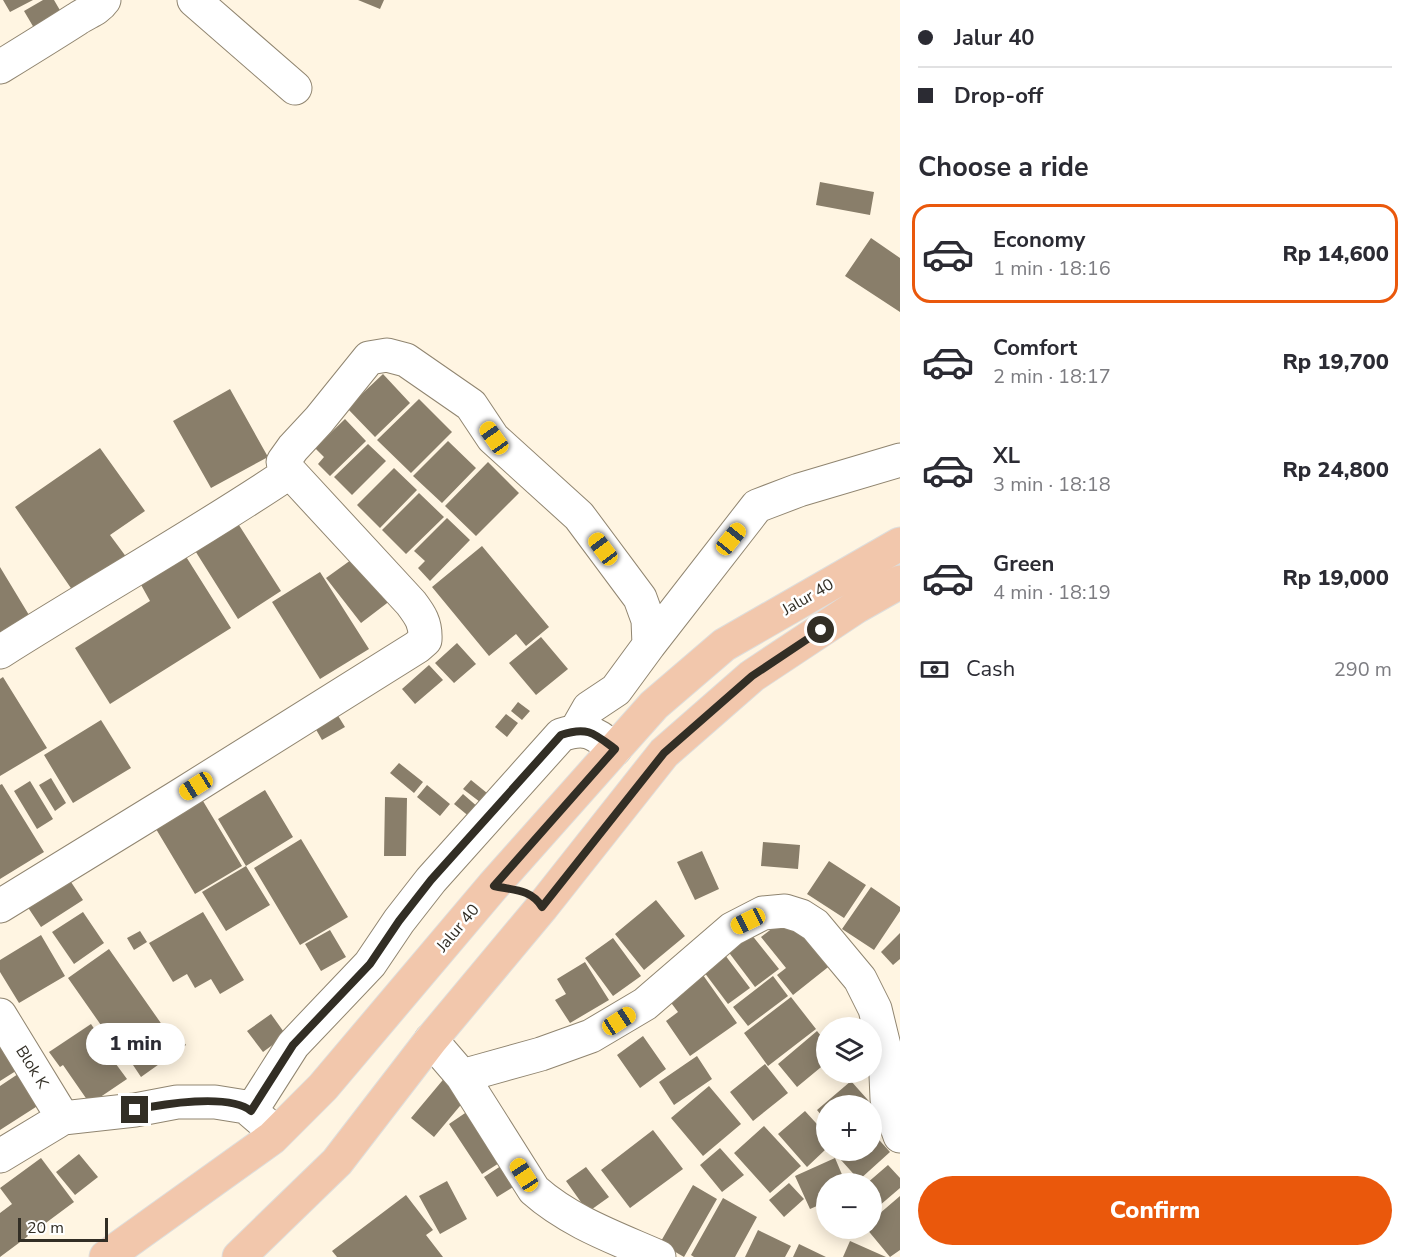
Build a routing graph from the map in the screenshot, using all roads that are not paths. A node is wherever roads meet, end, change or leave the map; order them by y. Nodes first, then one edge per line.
1 (104, 0) edge
2 (194, 0) edge
3 (0, 66) edge
4 (295, 88) dead end
5 (900, 460) edge
6 (290, 472) junction
7 (900, 544) edge
8 (900, 582) edge
9 (649, 645) junction
10 (0, 652) edge
11 (577, 729) junction
12 (615, 749) junction
13 (494, 886) junction
14 (0, 906) edge
15 (542, 907) junction
16 (0, 1016) edge
17 (431, 1040) junction
18 (462, 1076) junction
19 (251, 1111) junction
20 (63, 1118) junction
21 (276, 1133) junction
22 (900, 1136) edge
23 (0, 1156) edge
24 (106, 1257) edge
25 (239, 1257) edge
26 (659, 1257) edge

1 - 3 street
2 - 4 street
5 - 9 street
6 - 9 street
6 - 10 street
6 - 14 street
7 - 12 highway, Jalur 40
8 - 15 highway, Jalur 40
9 - 11 street
11 - 12 street
11 - 19 street
12 - 13 highway, Jalur 40
13 - 15 highway
13 - 21 highway, Jalur 40
15 - 17 highway, Jalur 40
16 - 20 street, Blok K
17 - 18 street
17 - 25 highway, Jalur 40
18 - 22 street
18 - 26 street
19 - 20 street
19 - 21 street
20 - 23 street
21 - 24 highway, Jalur 40

